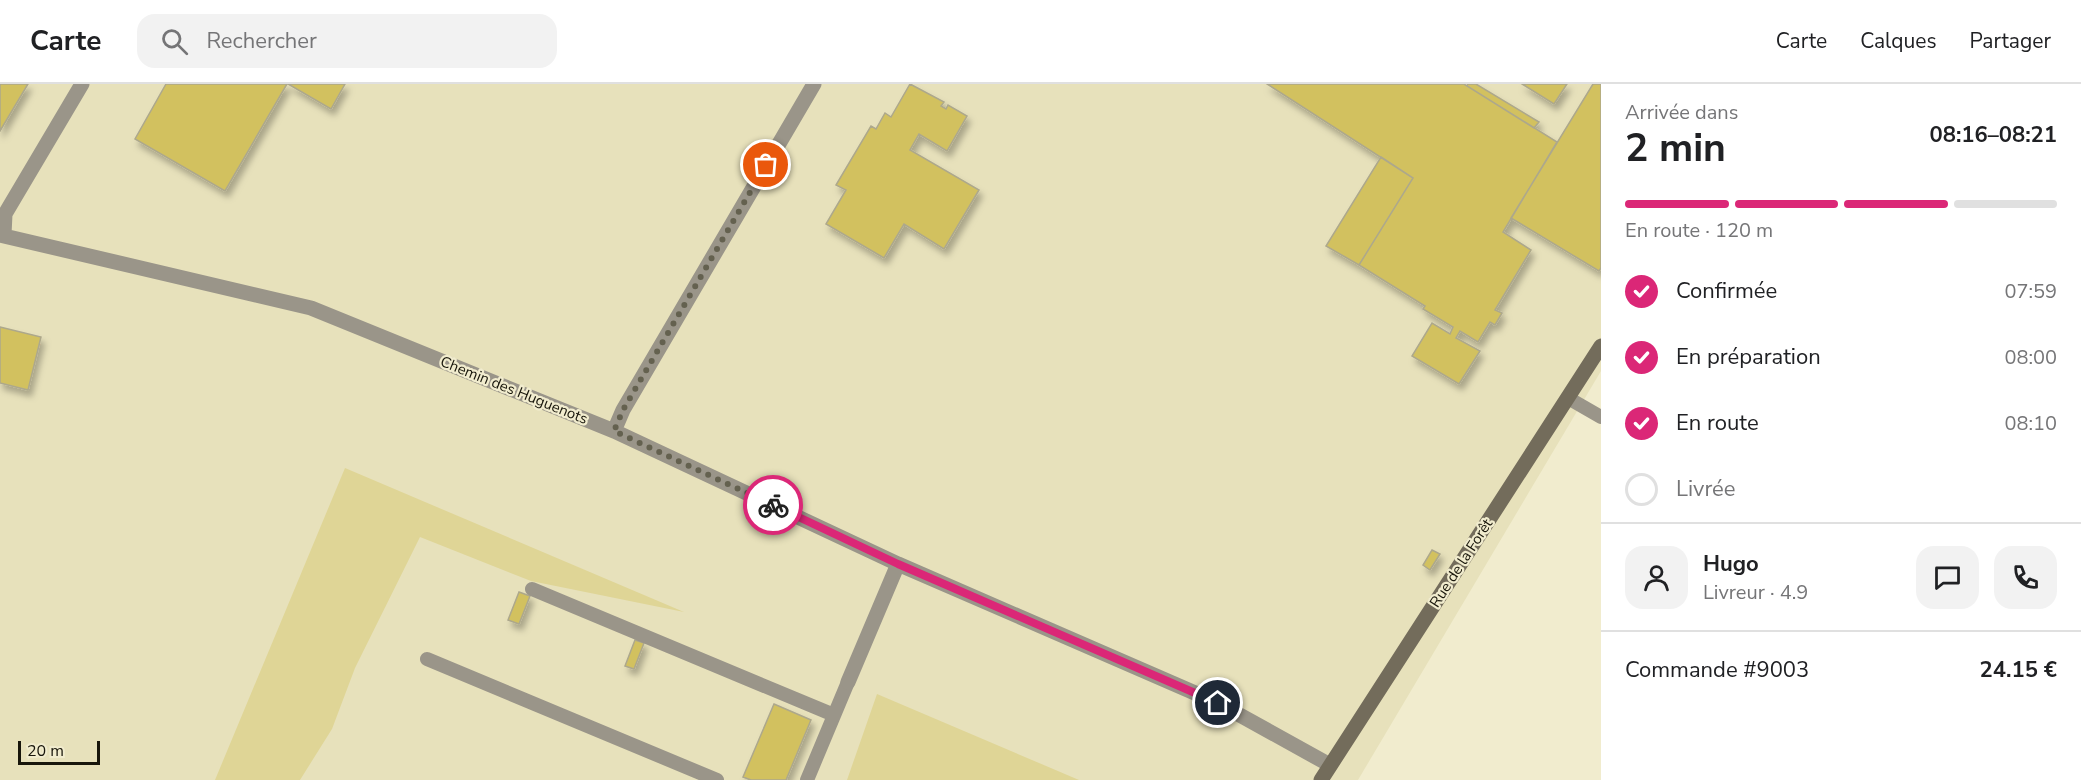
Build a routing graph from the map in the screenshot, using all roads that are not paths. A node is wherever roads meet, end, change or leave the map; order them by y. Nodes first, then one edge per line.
1 (82, 84) edge
2 (814, 84) edge
3 (2, 235) edge
4 (1601, 346) edge
5 (1568, 398) junction
6 (1601, 417) edge
7 (614, 431) junction
8 (898, 564) junction
9 (532, 589) dead end
10 (427, 659) dead end
11 (848, 682) joint
12 (834, 715) junction
13 (1330, 765) junction
14 (717, 780) edge
15 (807, 780) edge
16 (1321, 780) edge

1 - 3 street
2 - 7 street
3 - 7 street, Chemin des Huguenots
4 - 5 street, Rue de la Forêt
5 - 6 lane
5 - 13 street, Rue de la Forêt
7 - 8 street, Chemin des Huguenots
8 - 11 street
8 - 13 street, Chemin des Huguenots
9 - 12 lane
10 - 14 lane
11 - 12 lane
12 - 15 lane
13 - 16 street, Rue de la Forêt

